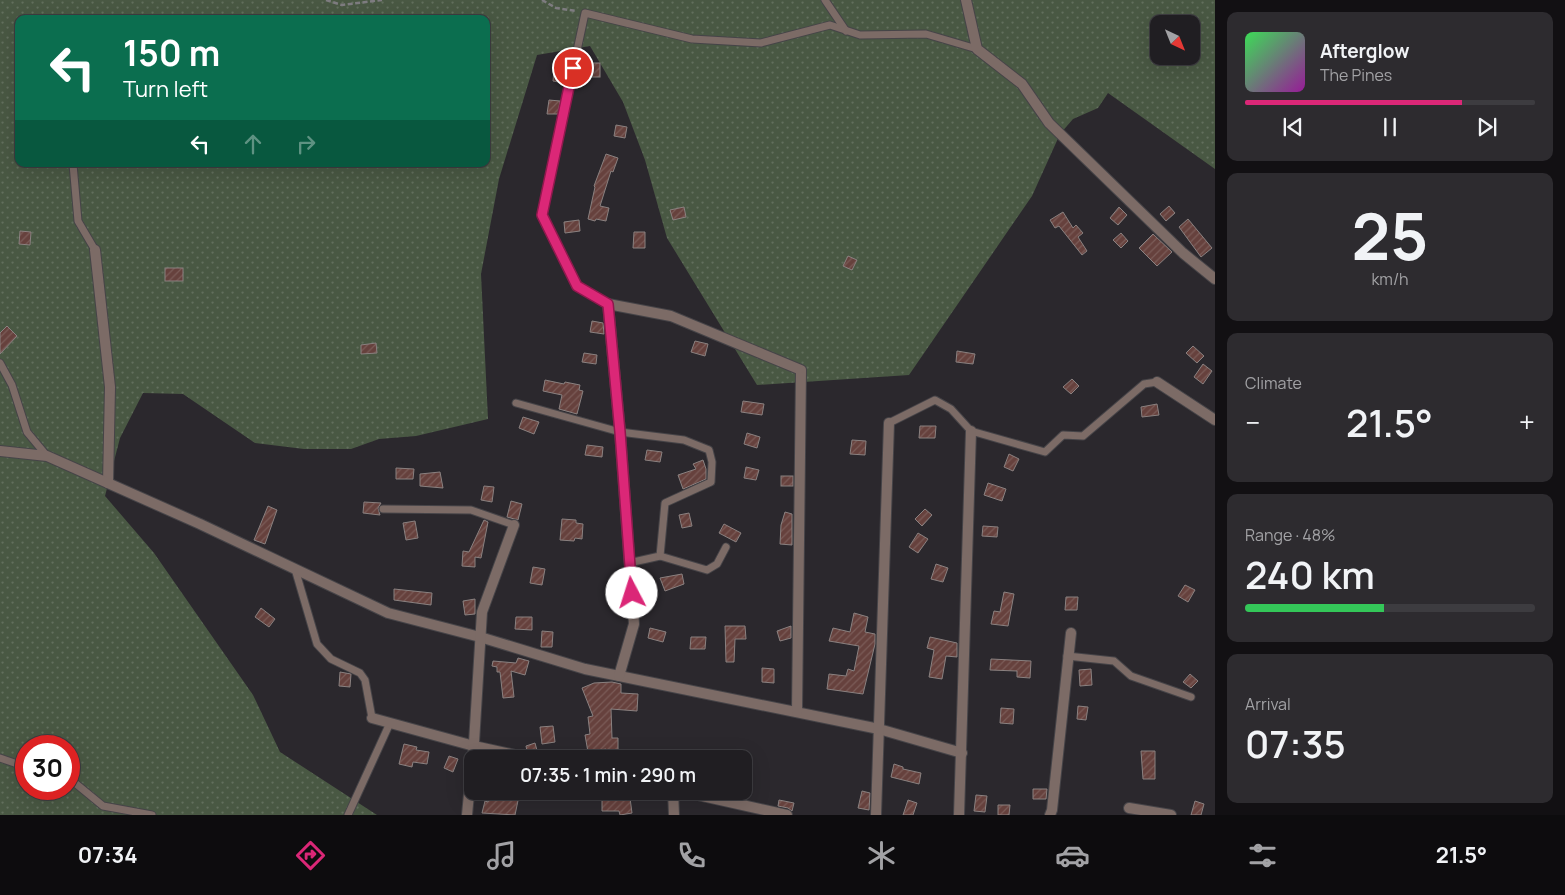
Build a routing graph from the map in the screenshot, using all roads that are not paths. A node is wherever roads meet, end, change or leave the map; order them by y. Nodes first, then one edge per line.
1 (825, 0) edge
2 (966, 0) edge
3 (846, 31) junction
4 (977, 49) junction
5 (73, 167) edge
6 (95, 250) joint
7 (1215, 280) edge
8 (608, 304) junction
9 (0, 363) edge
10 (1157, 382) joint
11 (516, 403) dead end
12 (1215, 420) edge
13 (889, 423) joint
14 (971, 431) junction
15 (620, 432) junction
16 (0, 451) edge
17 (47, 456) junction
18 (108, 483) junction
19 (383, 509) dead end
20 (514, 525) joint
21 (726, 547) dead end
22 (660, 556) junction
23 (629, 562) junction
24 (294, 569) junction
25 (1071, 633) dead end
26 (480, 637) junction
27 (1068, 656) junction
28 (619, 676) junction
29 (1191, 697) dead end
30 (797, 712) junction
31 (372, 718) joint
32 (390, 723) junction
33 (879, 729) junction
34 (474, 746) junction
35 (474, 750) edge
36 (492, 750) edge
37 (962, 753) junction
38 (0, 758) edge
39 (15, 763) edge
40 (80, 787) edge
41 (468, 800) edge
42 (674, 800) edge
43 (720, 800) edge
44 (1129, 808) dead end
45 (152, 815) edge
46 (348, 815) edge
47 (466, 815) edge
48 (674, 815) edge
49 (787, 815) edge
50 (876, 815) edge
51 (959, 815) edge
52 (1050, 815) edge
53 (1171, 815) edge

1 - 3 lane
2 - 4 street
3 - 4 lane
3 - 8 lane
4 - 7 street
5 - 6 lane
6 - 18 street
8 - 15 street
8 - 30 street
9 - 17 lane
10 - 12 street
10 - 14 lane
11 - 15 lane
13 - 14 lane
13 - 33 street
14 - 37 street
15 - 22 lane
15 - 23 street
16 - 17 street
17 - 18 street
18 - 24 street
19 - 20 lane
20 - 26 street
21 - 22 lane
22 - 23 lane
23 - 28 street
24 - 26 street
24 - 31 lane
25 - 27 street
26 - 28 street
26 - 34 street
27 - 29 lane
27 - 52 street
28 - 30 street
30 - 33 street
31 - 32 street
32 - 34 street
32 - 46 lane
33 - 37 street
33 - 50 street
34 - 35 street
34 - 36 street
37 - 51 street
38 - 39 lane
40 - 45 lane
41 - 47 street
42 - 48 street
43 - 49 street
44 - 53 street

